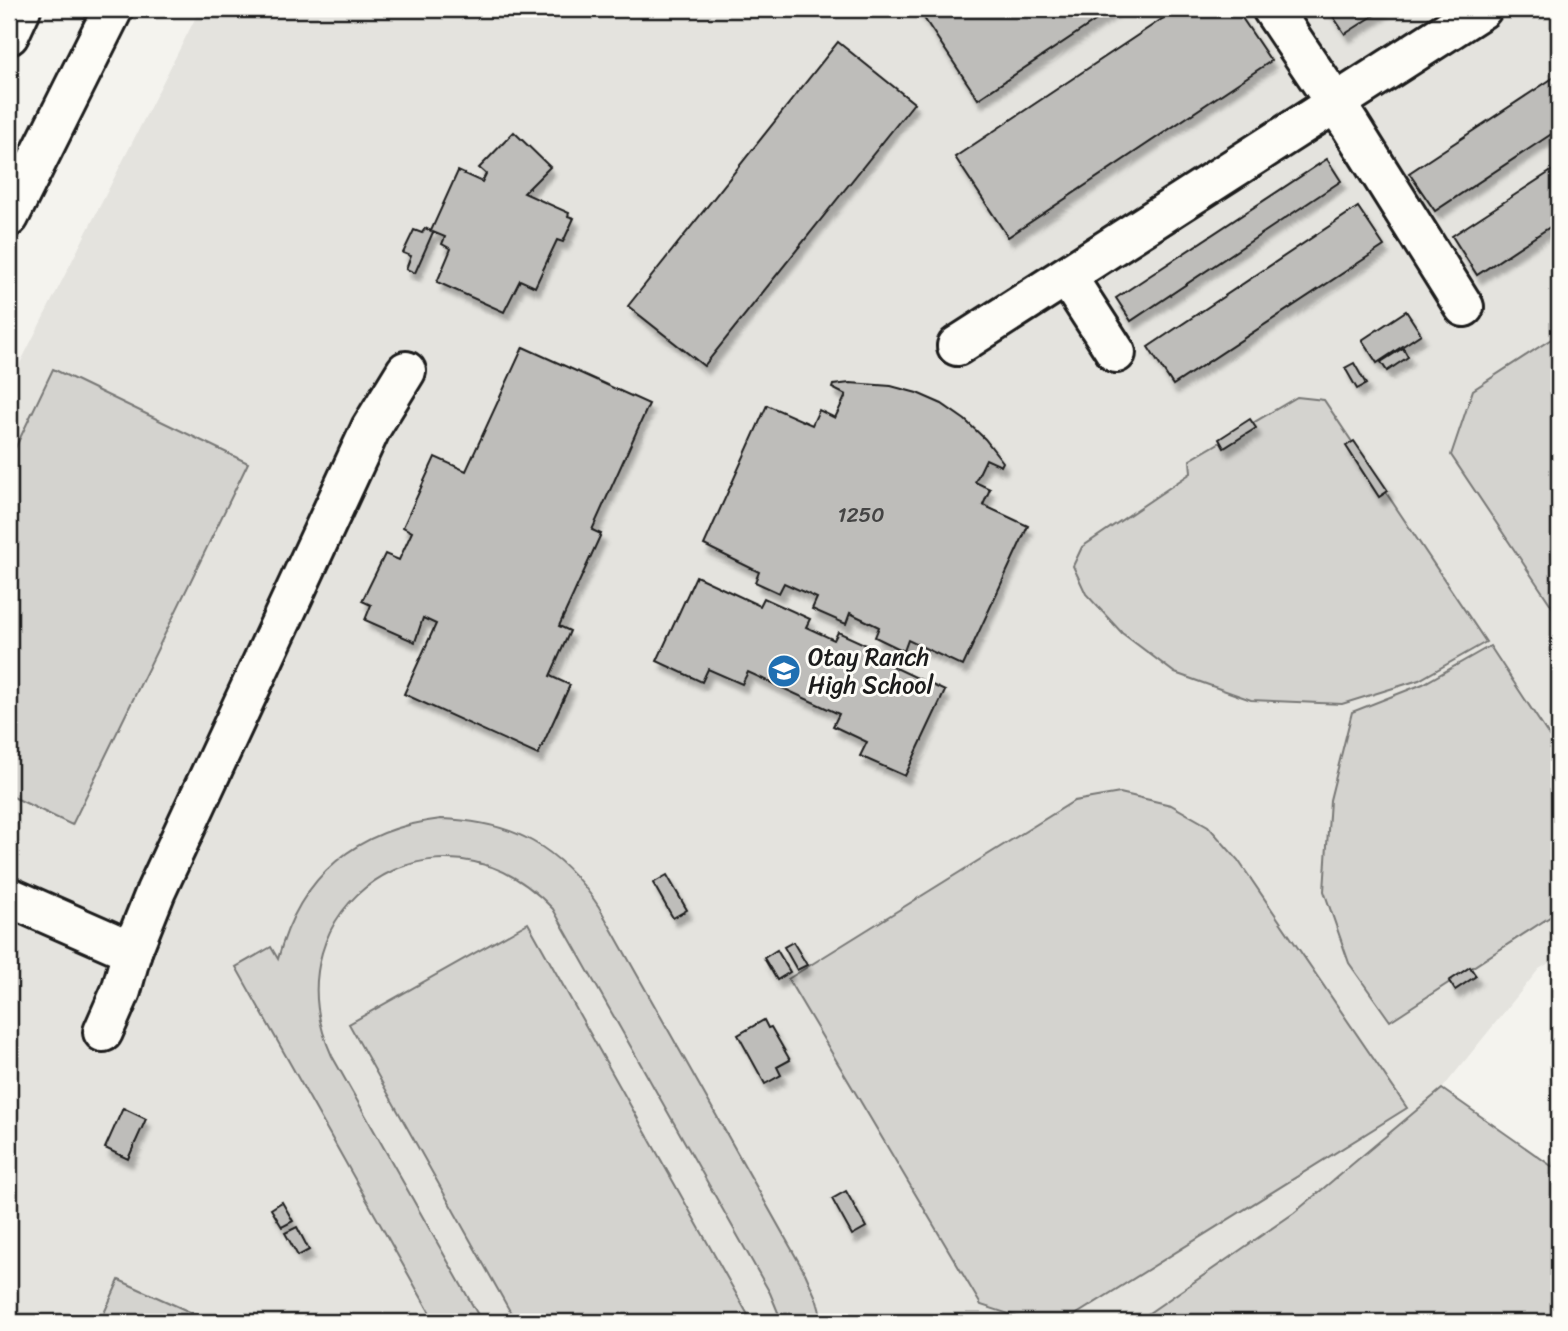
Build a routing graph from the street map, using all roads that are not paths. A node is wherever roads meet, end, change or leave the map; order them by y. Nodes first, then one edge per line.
1 (22, 9) edge
2 (113, 9) edge
3 (1272, 9) edge
4 (1482, 9) edge
5 (9, 34) edge
6 (1336, 105) junction
7 (9, 217) edge
8 (1067, 277) junction
9 (1464, 307) dead end
10 (957, 346) dead end
11 (1116, 354) dead end
12 (406, 371) dead end
13 (9, 897) edge
14 (132, 951) junction
15 (103, 1032) dead end

1 - 5 main road
2 - 7 main road
3 - 6 main road
4 - 6 main road
6 - 8 main road
6 - 9 main road
8 - 10 main road
8 - 11 main road
12 - 14 main road
13 - 14 main road
14 - 15 main road

